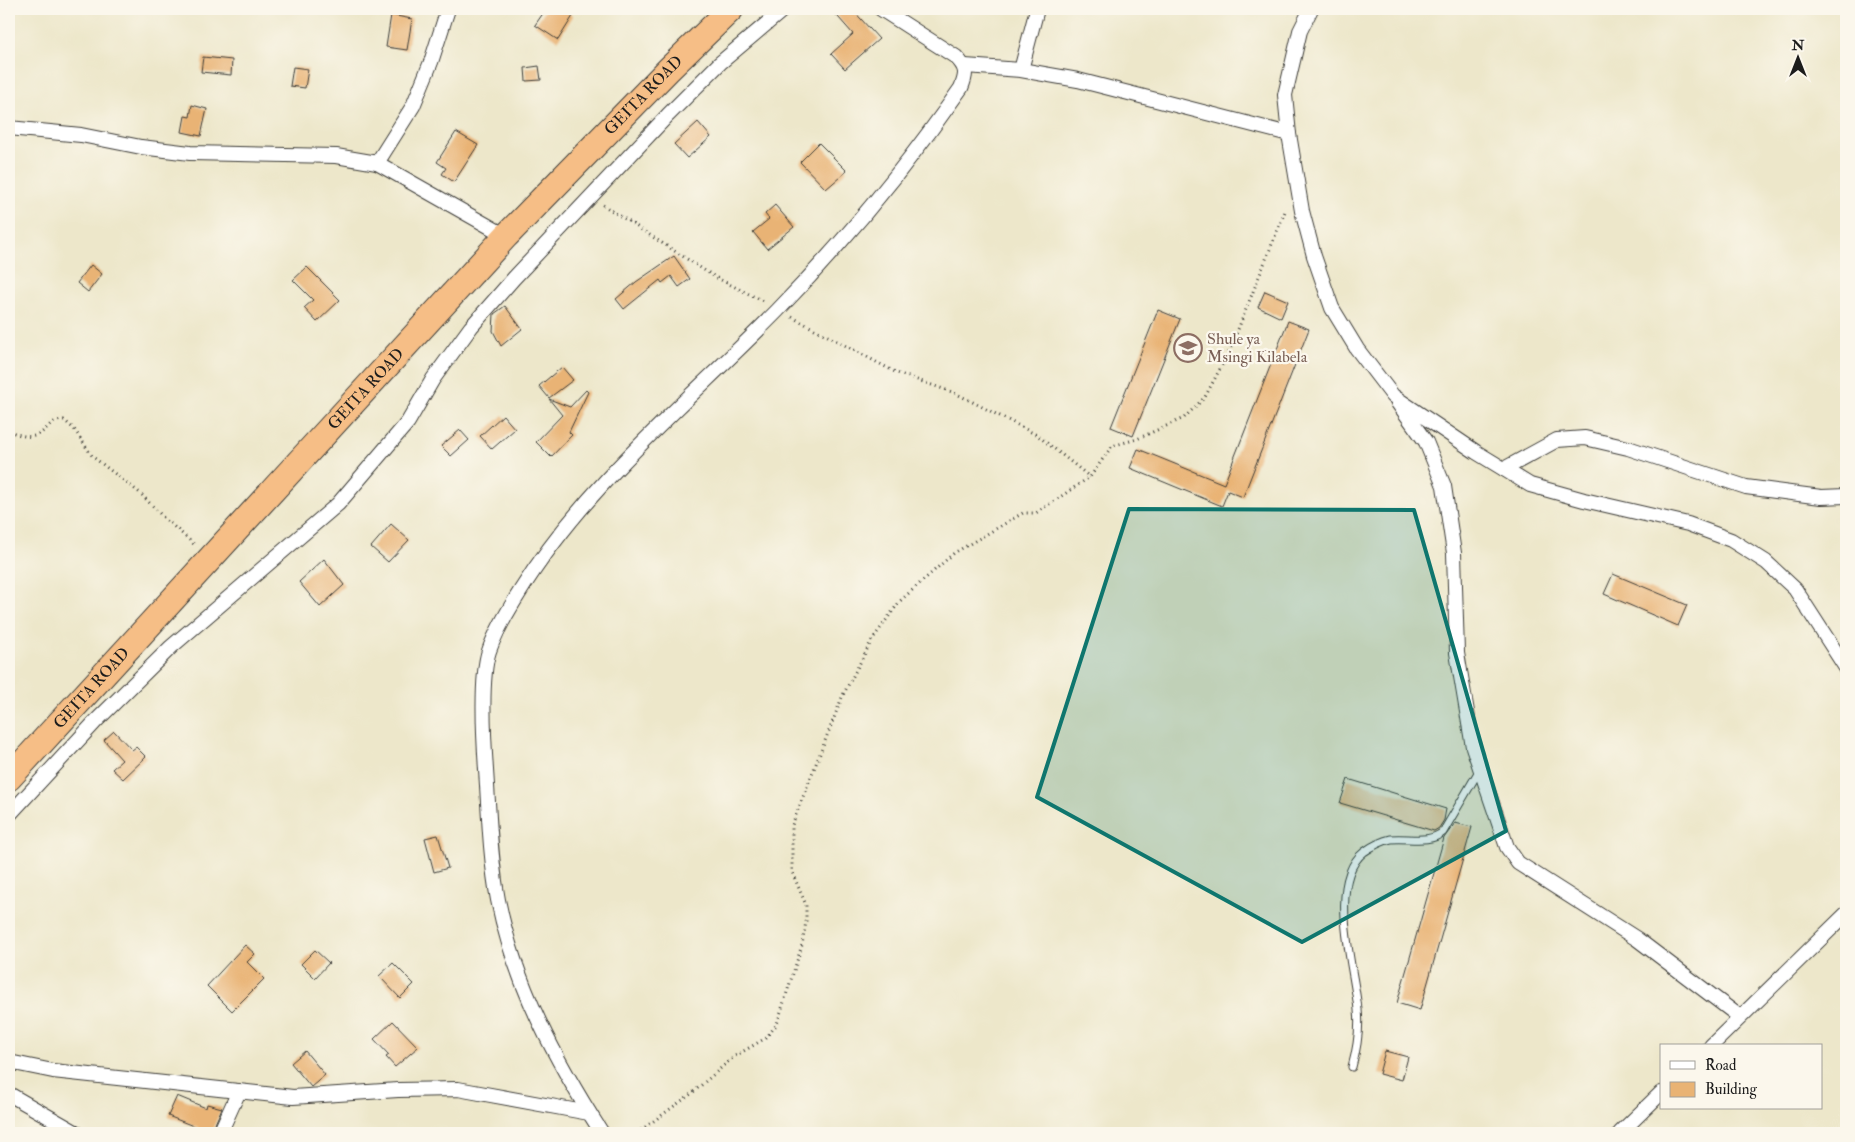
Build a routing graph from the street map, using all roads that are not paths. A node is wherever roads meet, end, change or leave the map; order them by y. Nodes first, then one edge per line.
1 (448, 9) edge
2 (731, 9) edge
3 (784, 9) edge
4 (881, 9) edge
5 (1037, 9) edge
6 (1311, 9) edge
7 (965, 66) junction
8 (1021, 70) junction
9 (9, 128) edge
10 (1289, 134) junction
11 (377, 164) junction
12 (506, 236) junction
13 (1393, 396) junction
14 (1504, 469) junction
15 (1846, 496) edge
16 (1846, 668) edge
17 (1480, 768) junction
18 (10, 776) edge
19 (9, 815) edge
20 (1846, 914) edge
21 (1740, 1017) junction
22 (1713, 1044) edge
23 (9, 1062) edge
24 (1352, 1067) dead end
25 (239, 1091) junction
26 (9, 1094) edge
27 (1660, 1094) edge
28 (589, 1113) junction
29 (78, 1133) edge
30 (220, 1133) edge
31 (602, 1133) edge
32 (1620, 1133) edge

1 - 11 street
2 - 12 highway, GEITA ROAD
3 - 19 street
4 - 7 street
5 - 8 street
6 - 10 street
7 - 8 street
7 - 28 street
8 - 10 street
9 - 11 street
10 - 13 street
11 - 12 street
12 - 18 highway, GEITA ROAD
13 - 14 street
13 - 17 street
14 - 15 street
14 - 16 street
17 - 21 street
17 - 24 lane
20 - 21 street
21 - 22 street
23 - 25 street
25 - 28 street
25 - 30 street
26 - 29 street
27 - 32 street
28 - 31 street

